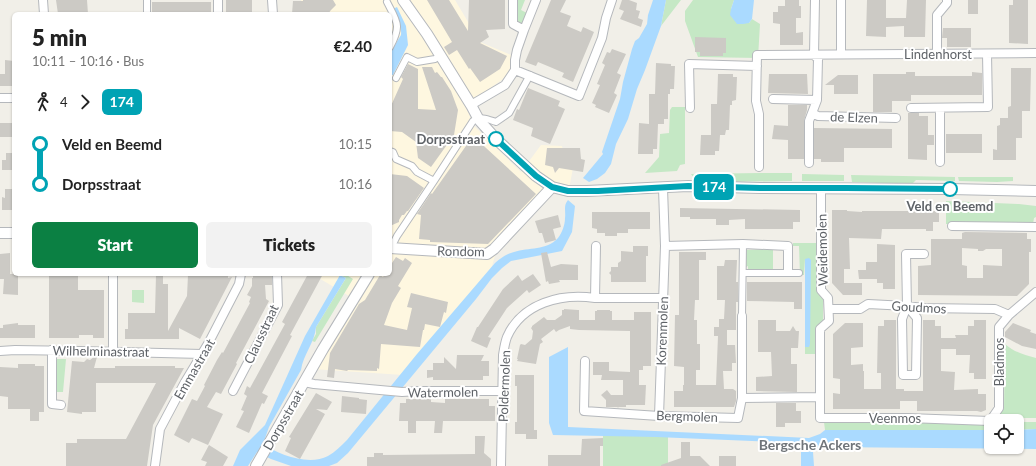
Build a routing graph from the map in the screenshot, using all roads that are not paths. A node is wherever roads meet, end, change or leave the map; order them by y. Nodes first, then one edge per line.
1 (43, 0) edge
2 (147, 0) edge
3 (218, 0) edge
4 (272, 0) edge
5 (403, 0) edge
6 (513, 0) edge
7 (536, 0) edge
8 (612, 0) edge
9 (815, 0) edge
10 (841, 0) edge
11 (947, 0) edge
12 (387, 2) dead end
13 (44, 12) edge
14 (147, 12) edge
15 (218, 12) edge
16 (273, 12) edge
17 (392, 12) edge
18 (392, 12) edge
19 (524, 30) junction
20 (392, 43) edge
21 (1036, 53) edge
22 (814, 54) junction
23 (841, 54) junction
24 (938, 54) junction
25 (987, 54) junction
26 (440, 56) junction
27 (757, 66) junction
28 (515, 70) junction
29 (530, 75) junction
30 (396, 78) dead end
31 (0, 98) edge
32 (12, 98) edge
33 (772, 100) dead end
34 (816, 100) junction
35 (471, 105) junction
36 (690, 108) dead end
37 (911, 108) dead end
38 (940, 108) junction
39 (812, 113) junction
40 (477, 118) junction
41 (896, 118) dead end
42 (392, 152) edge
43 (940, 162) dead end
44 (809, 163) dead end
45 (759, 167) dead end
46 (434, 181) junction
47 (552, 187) junction
48 (663, 188) junction
49 (821, 188) junction
50 (1036, 191) edge
51 (952, 226) dead end
52 (1036, 227) edge
53 (0, 233) edge
54 (12, 233) edge
55 (743, 244) junction
56 (392, 245) edge
57 (596, 246) dead end
58 (665, 246) junction
59 (392, 248) edge
60 (924, 254) dead end
61 (788, 270) dead end
62 (744, 272) junction
63 (800, 273) dead end
64 (113, 276) edge
65 (241, 276) edge
66 (277, 276) edge
67 (368, 276) edge
68 (1036, 292) edge
69 (595, 298) junction
70 (663, 298) junction
71 (907, 306) junction
72 (829, 309) junction
73 (1009, 315) junction
74 (742, 316) joint
75 (52, 350) junction
76 (0, 351) edge
77 (113, 352) junction
78 (202, 354) junction
79 (585, 361) dead end
80 (304, 382) junction
81 (233, 391) dead end
82 (384, 391) joint
83 (503, 391) junction
84 (820, 397) junction
85 (742, 398) junction
86 (61, 405) dead end
87 (995, 414) edge
88 (659, 416) junction
89 (984, 421) edge
90 (258, 462) edge
91 (155, 466) edge
92 (501, 466) edge

1 - 13 street
2 - 14 street
3 - 15 street
4 - 16 street
5 - 26 street
6 - 19 street
7 - 19 street
8 - 29 street
9 - 22 street
10 - 23 street
11 - 24 street
12 - 17 street
18 - 20 street
19 - 28 street
21 - 25 street, Lindenhorst
22 - 23 street, Lindenhorst
22 - 27 street, Lindenhorst
22 - 34 street, de Elzen
23 - 24 street, Lindenhorst
24 - 25 street, Lindenhorst
25 - 38 street
26 - 30 street
26 - 35 street
27 - 36 street
27 - 45 street
28 - 29 street
28 - 35 street
29 - 40 street
31 - 32 street
33 - 34 street, de Elzen
34 - 39 street, de Elzen
35 - 40 street
37 - 38 street
38 - 43 street
39 - 41 street, de Elzen
39 - 44 street, de Elzen
40 - 46 street
40 - 47 street
42 - 46 street
46 - 56 street
47 - 48 street
47 - 59 street, Rondom
48 - 49 street
48 - 58 street, Korenmolen
49 - 50 street
49 - 72 street, Weidemolen
51 - 52 street
53 - 54 street
55 - 58 street
55 - 61 street
55 - 62 street
57 - 69 street
58 - 70 street, Korenmolen
60 - 71 street
62 - 63 street
62 - 74 street
64 - 77 street
65 - 78 street, Emmastraat
66 - 81 street, Clausstraat
67 - 80 street, Dorpsstraat
68 - 73 street, Bladmos
69 - 70 street, Poldermolen
69 - 83 street, Poldermolen
70 - 88 street, Korenmolen
71 - 71 street
71 - 72 street, Goudmos
71 - 73 street, Goudmos
72 - 84 street
73 - 87 street, Bladmos
74 - 85 street, Bergmolen
75 - 76 street, Wilhelminastraat
75 - 77 street, Wilhelminastraat
75 - 86 street
77 - 78 street, Wilhelminastraat
78 - 91 street, Emmastraat
79 - 88 street, Bergmolen
80 - 82 street, Dorpsstraat
80 - 90 street, Dorpsstraat
82 - 83 street, Watermolen
83 - 92 street, Poldermolen
84 - 85 street
84 - 89 street, Veenmos
85 - 88 street, Bergmolen

